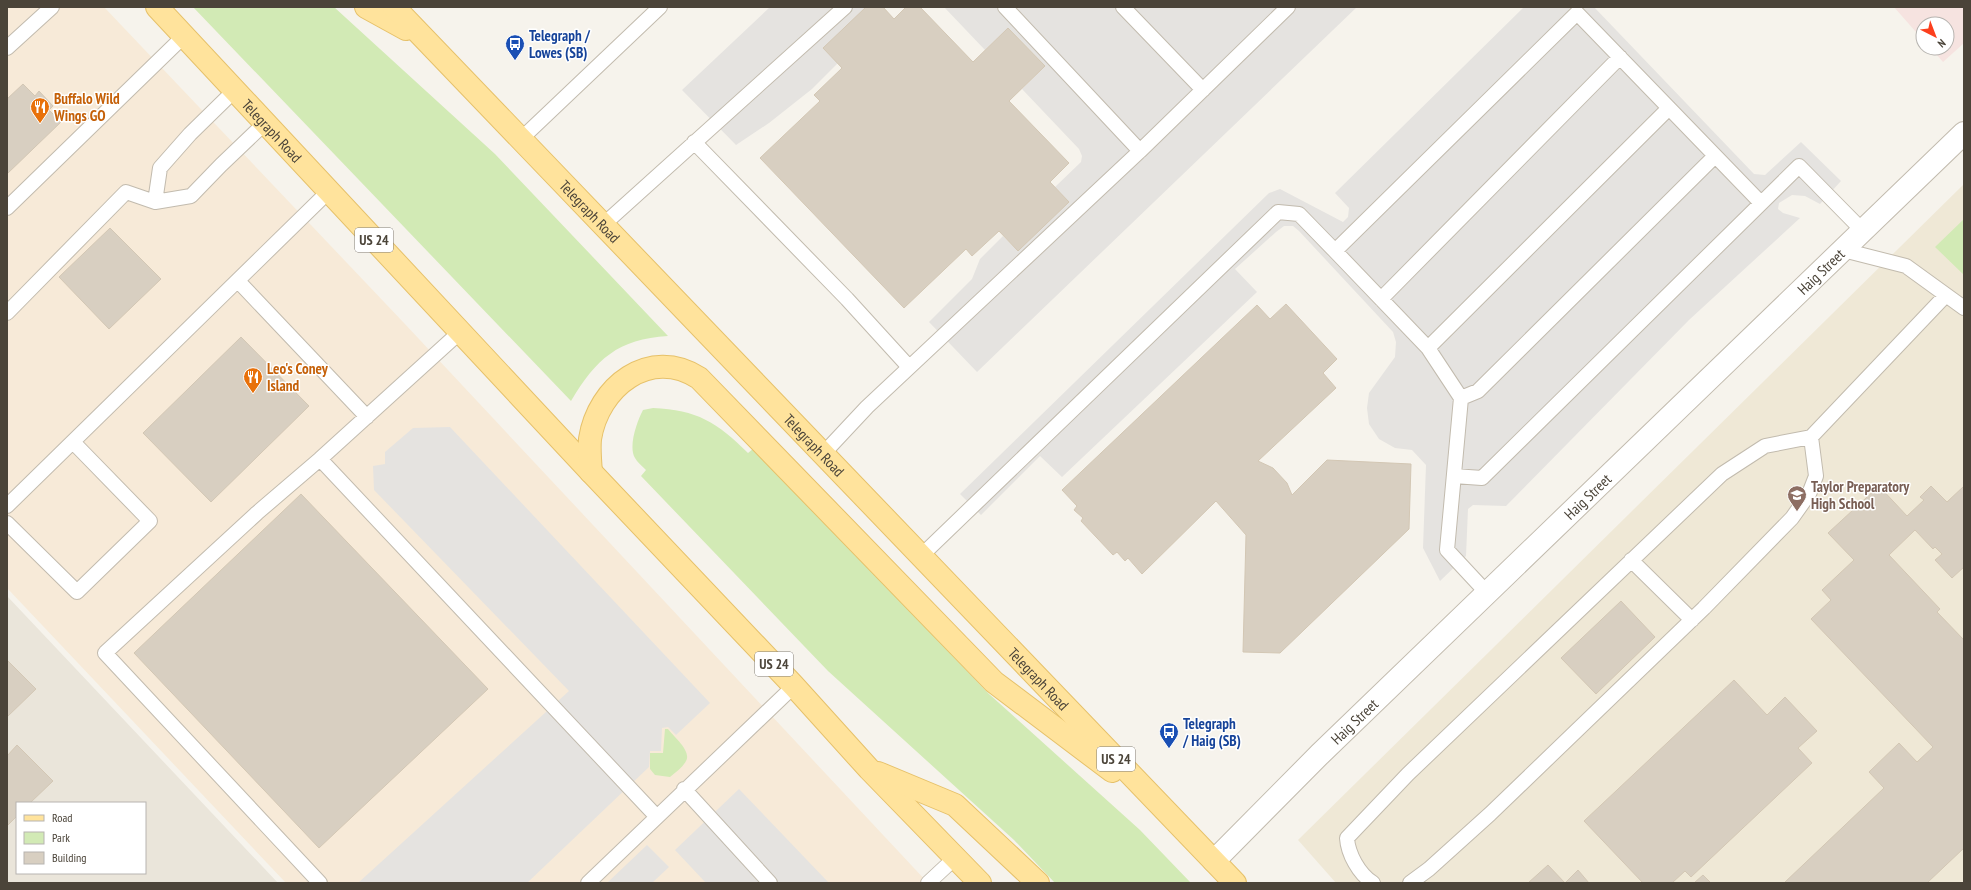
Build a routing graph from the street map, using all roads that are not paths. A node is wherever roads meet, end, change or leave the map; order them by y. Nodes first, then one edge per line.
1 (52, 7) edge
2 (157, 7) edge
3 (366, 7) edge
4 (394, 7) edge
5 (660, 7) edge
6 (845, 7) edge
7 (1005, 7) edge
8 (1124, 7) edge
9 (1288, 7) edge
10 (184, 36) junction
11 (423, 38) junction
12 (7, 48) edge
13 (1620, 57) junction
14 (1203, 90) junction
15 (234, 91) junction
16 (1668, 108) junction
17 (264, 124) junction
18 (1964, 134) edge
19 (521, 139) junction
20 (694, 142) junction
21 (1140, 151) junction
22 (1715, 156) junction
23 (329, 191) junction
24 (155, 202) junction
25 (1761, 203) junction
26 (7, 208) edge
27 (603, 225) junction
28 (1863, 231) junction
29 (1335, 250) junction
30 (1843, 250) junction
31 (238, 281) junction
32 (1946, 295) junction
33 (1381, 299) junction
34 (1964, 308) edge
35 (7, 313) edge
36 (460, 332) junction
37 (1428, 348) junction
38 (909, 367) junction
39 (1461, 398) junction
40 (367, 417) junction
41 (1810, 437) junction
42 (73, 442) junction
43 (823, 454) junction
44 (320, 459) junction
45 (590, 472) junction
46 (1454, 476) junction
47 (7, 506) edge
48 (7, 522) edge
49 (921, 556) junction
50 (1631, 560) junction
51 (1487, 593) junction
52 (1692, 620) junction
53 (794, 686) junction
54 (869, 769) junction
55 (684, 789) junction
56 (1167, 812) junction
57 (657, 817) junction
58 (956, 858) junction
59 (1214, 861) junction
60 (320, 883) edge
61 (588, 883) edge
62 (770, 883) edge
63 (928, 883) edge
64 (980, 883) edge
65 (1038, 883) edge
66 (1235, 883) edge
67 (1373, 883) edge
68 (1410, 883) edge

1 - 12 lane
2 - 10 main road, Telegraph Road / US 24
3 - 11 main road
4 - 11 main road, Telegraph Road / US 24
5 - 19 lane
6 - 20 lane
7 - 21 lane
8 - 14 lane
9 - 14 lane
10 - 15 main road, Telegraph Road / US 24
10 - 26 lane
11 - 19 main road, Telegraph Road / US 24
13 - 16 lane
13 - 29 lane
13 - 33 lane
14 - 21 lane
15 - 17 main road, Telegraph Road / US 24
15 - 24 lane
16 - 22 lane
16 - 37 lane
17 - 23 main road, Telegraph Road / US 24
17 - 24 lane
18 - 28 street, Haig Street
19 - 27 main road, Telegraph Road / US 24
20 - 27 lane
20 - 38 lane
21 - 38 lane
22 - 25 lane
22 - 39 lane
23 - 31 lane
23 - 36 main road, Telegraph Road / US 24
24 - 35 lane
25 - 28 lane
25 - 46 lane
27 - 43 main road, Telegraph Road / US 24
28 - 30 street, Haig Street
29 - 33 lane
29 - 49 lane
30 - 32 lane
30 - 51 street, Haig Street
31 - 40 lane
31 - 42 lane
32 - 34 lane
32 - 41 lane
33 - 37 lane
36 - 40 lane
36 - 45 main road, Telegraph Road / US 24
37 - 39 lane
38 - 43 lane
39 - 46 lane
40 - 44 lane
41 - 50 lane
41 - 52 lane
42 - 47 lane
42 - 48 lane
43 - 49 main road, Telegraph Road / US 24
44 - 57 lane
44 - 60 lane
45 - 53 main road, Telegraph Road / US 24
45 - 56 main road
46 - 51 lane
49 - 56 main road, Telegraph Road / US 24
50 - 52 lane
50 - 67 lane
51 - 59 street, Haig Street
52 - 68 lane
53 - 54 main road, Telegraph Road / US 24
53 - 55 lane
54 - 58 main road, Telegraph Road / US 24
54 - 65 main road
55 - 57 lane
55 - 62 lane
56 - 59 main road, Telegraph Road / US 24
57 - 61 lane
58 - 63 lane
58 - 64 main road, Telegraph Road / US 24
59 - 66 main road, Telegraph Road / US 24

